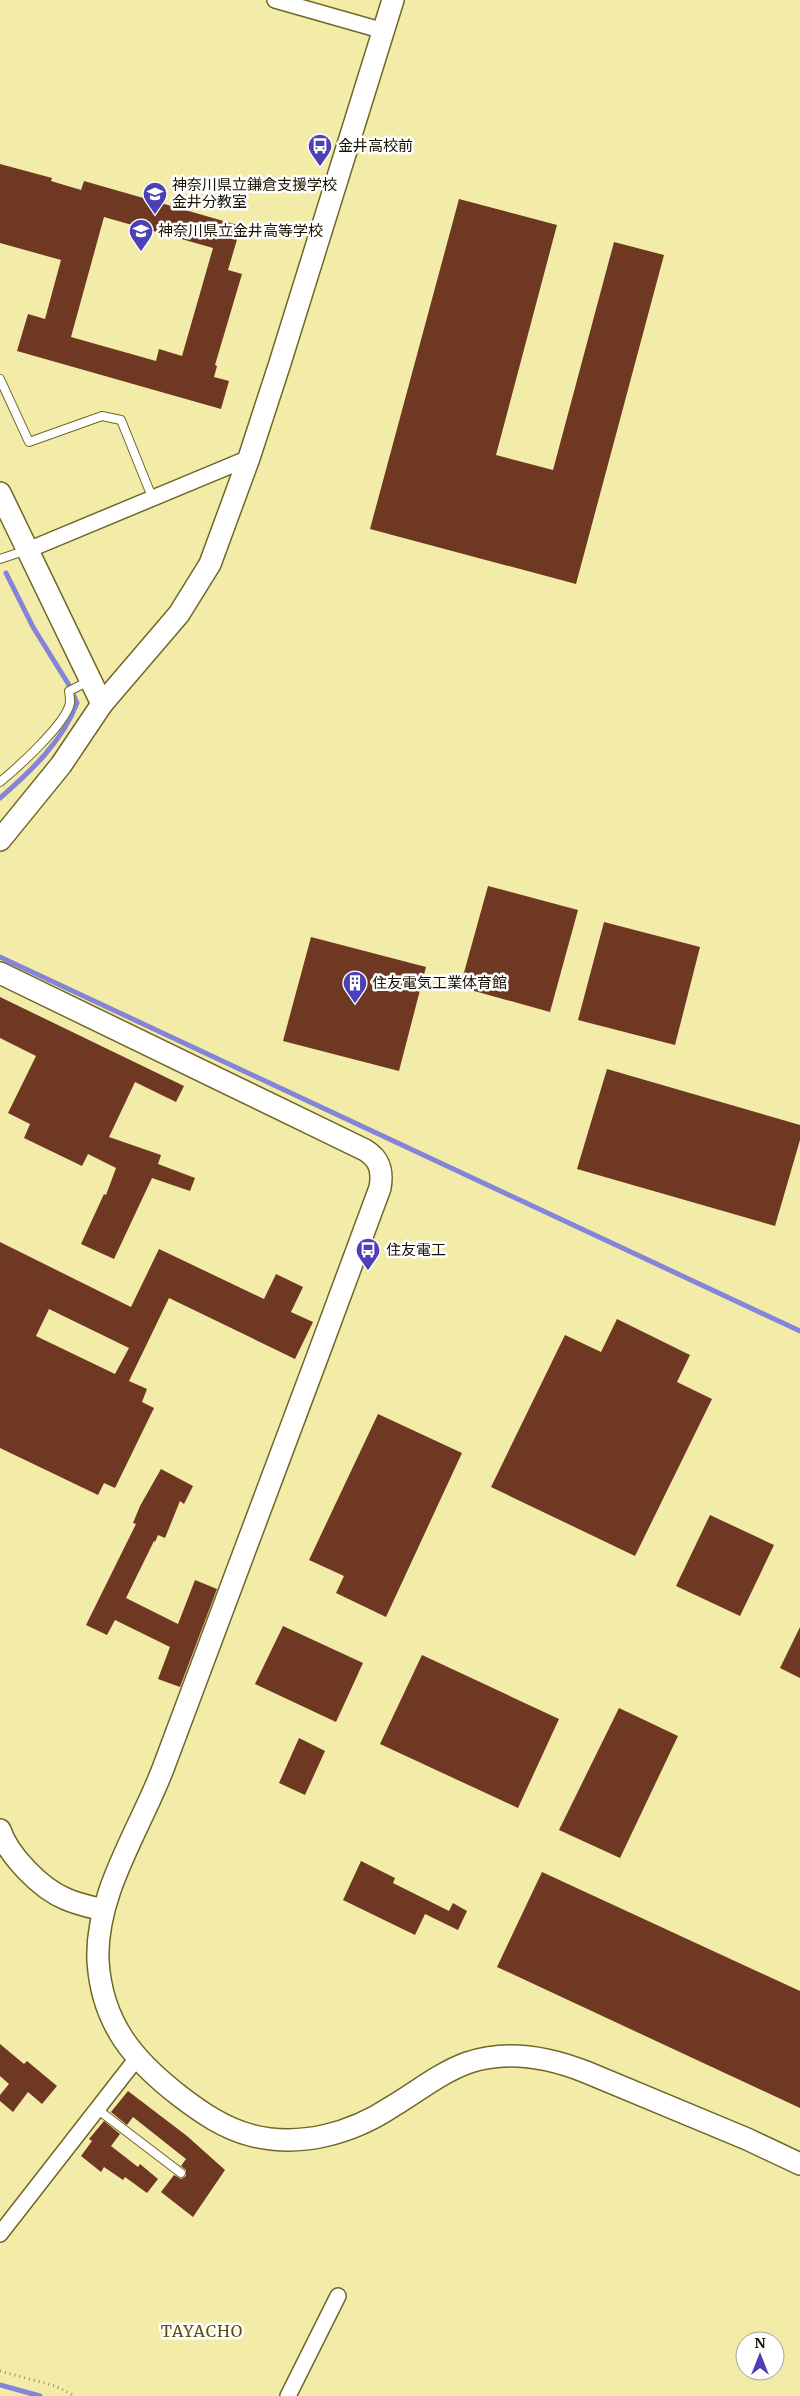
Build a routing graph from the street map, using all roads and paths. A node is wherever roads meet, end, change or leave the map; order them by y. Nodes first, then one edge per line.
1 (275, 0) edge
2 (393, 0) edge
3 (384, 31) junction
4 (0, 379) edge
5 (249, 458) junction
6 (0, 493) edge
7 (152, 497) junction
8 (28, 550) junction
9 (0, 559) edge
10 (90, 680) junction
11 (102, 704) junction
12 (0, 782) edge
13 (0, 840) edge
14 (0, 973) edge
15 (0, 1830) edge
16 (103, 1910) junction
17 (137, 2058) junction
18 (97, 2109) junction
19 (800, 2164) edge
20 (181, 2173) dead end
21 (0, 2234) edge
22 (338, 2296) dead end
23 (0, 2371) edge
24 (74, 2396) edge
25 (288, 2396) edge

1 - 3 street
2 - 3 street
3 - 5 street
4 - 7 lane
5 - 7 street
5 - 11 street
6 - 8 street
7 - 8 street
8 - 9 lane
8 - 10 street
10 - 11 street
10 - 12 lane
11 - 13 street
14 - 16 street
15 - 16 street
16 - 17 street
17 - 18 street
17 - 19 street
18 - 20 lane
18 - 21 street
22 - 25 street
23 - 24 path

